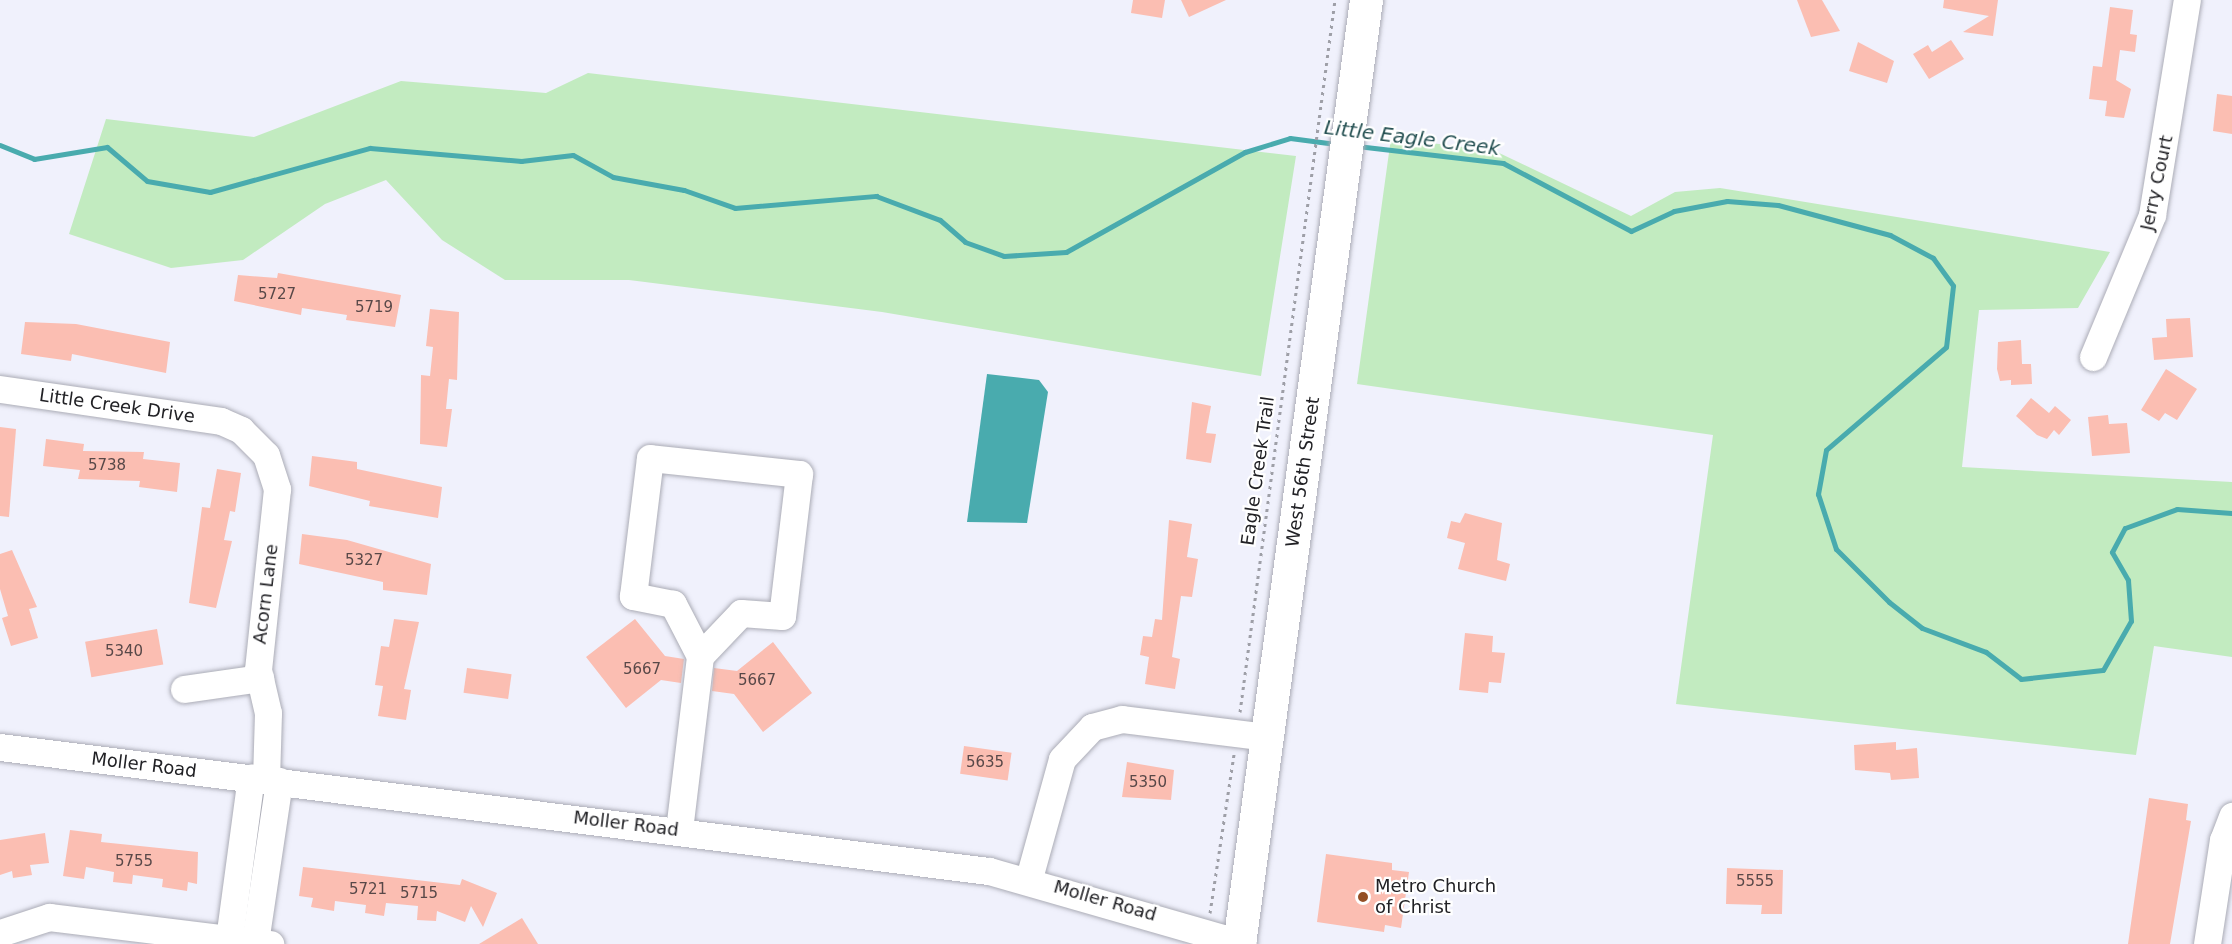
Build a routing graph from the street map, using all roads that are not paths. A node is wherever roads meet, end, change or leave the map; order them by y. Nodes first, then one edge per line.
1 (1366, 0) edge
2 (2187, 0) edge
3 (2093, 357) dead end
4 (0, 389) edge
5 (233, 425) joint
6 (700, 656) junction
7 (260, 678) junction
8 (184, 689) dead end
9 (1252, 736) junction
10 (0, 747) edge
11 (265, 779) junction
12 (2232, 816) edge
13 (679, 830) junction
14 (1029, 878) junction
15 (0, 933) edge
16 (2208, 933) edge
17 (248, 942) edge
18 (1241, 944) edge

1 - 9 main road, West 56th Street
2 - 3 street, Jerry Court
4 - 5 street, Little Creek Drive
5 - 7 street, Acorn Lane
6 - 6 street
6 - 13 street
7 - 8 street
7 - 11 street, Acorn Lane
9 - 14 street
9 - 18 main road, West 56th Street
10 - 11 street, Moller Road
11 - 13 street, Moller Road
11 - 17 street, Acorn Lane
12 - 16 street
13 - 14 street, Moller Road
14 - 18 street, Moller Road
15 - 17 street

